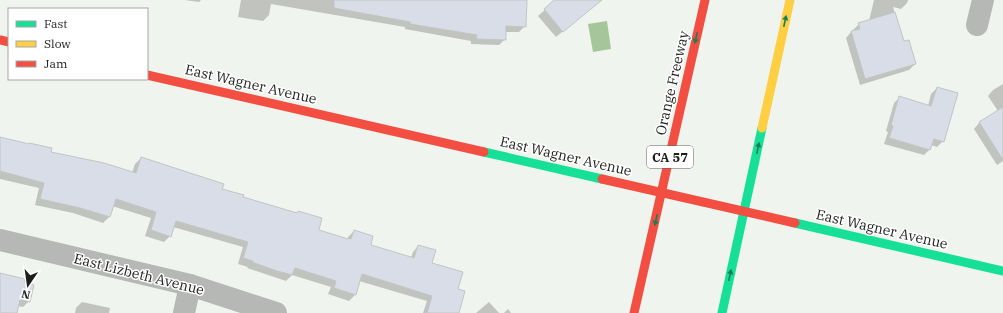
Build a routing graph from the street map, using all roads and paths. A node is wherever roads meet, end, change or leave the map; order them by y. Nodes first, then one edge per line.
1 (705, 0) edge
2 (790, 0) edge
3 (982, 0) edge
4 (977, 25) dead end
5 (148, 74) edge
6 (0, 240) edge
7 (1003, 271) edge
8 (190, 285) junction
9 (184, 313) edge
10 (276, 313) edge
11 (634, 313) edge
12 (722, 313) edge

1 -> 11 main road, Orange Freeway / CA 57
12 -> 2 main road
3 - 4 street
5 - 7 main road, East Wagner Avenue, bridge
6 - 8 street, East Lizbeth Avenue
8 - 9 street
8 - 10 street, East Lizbeth Avenue

